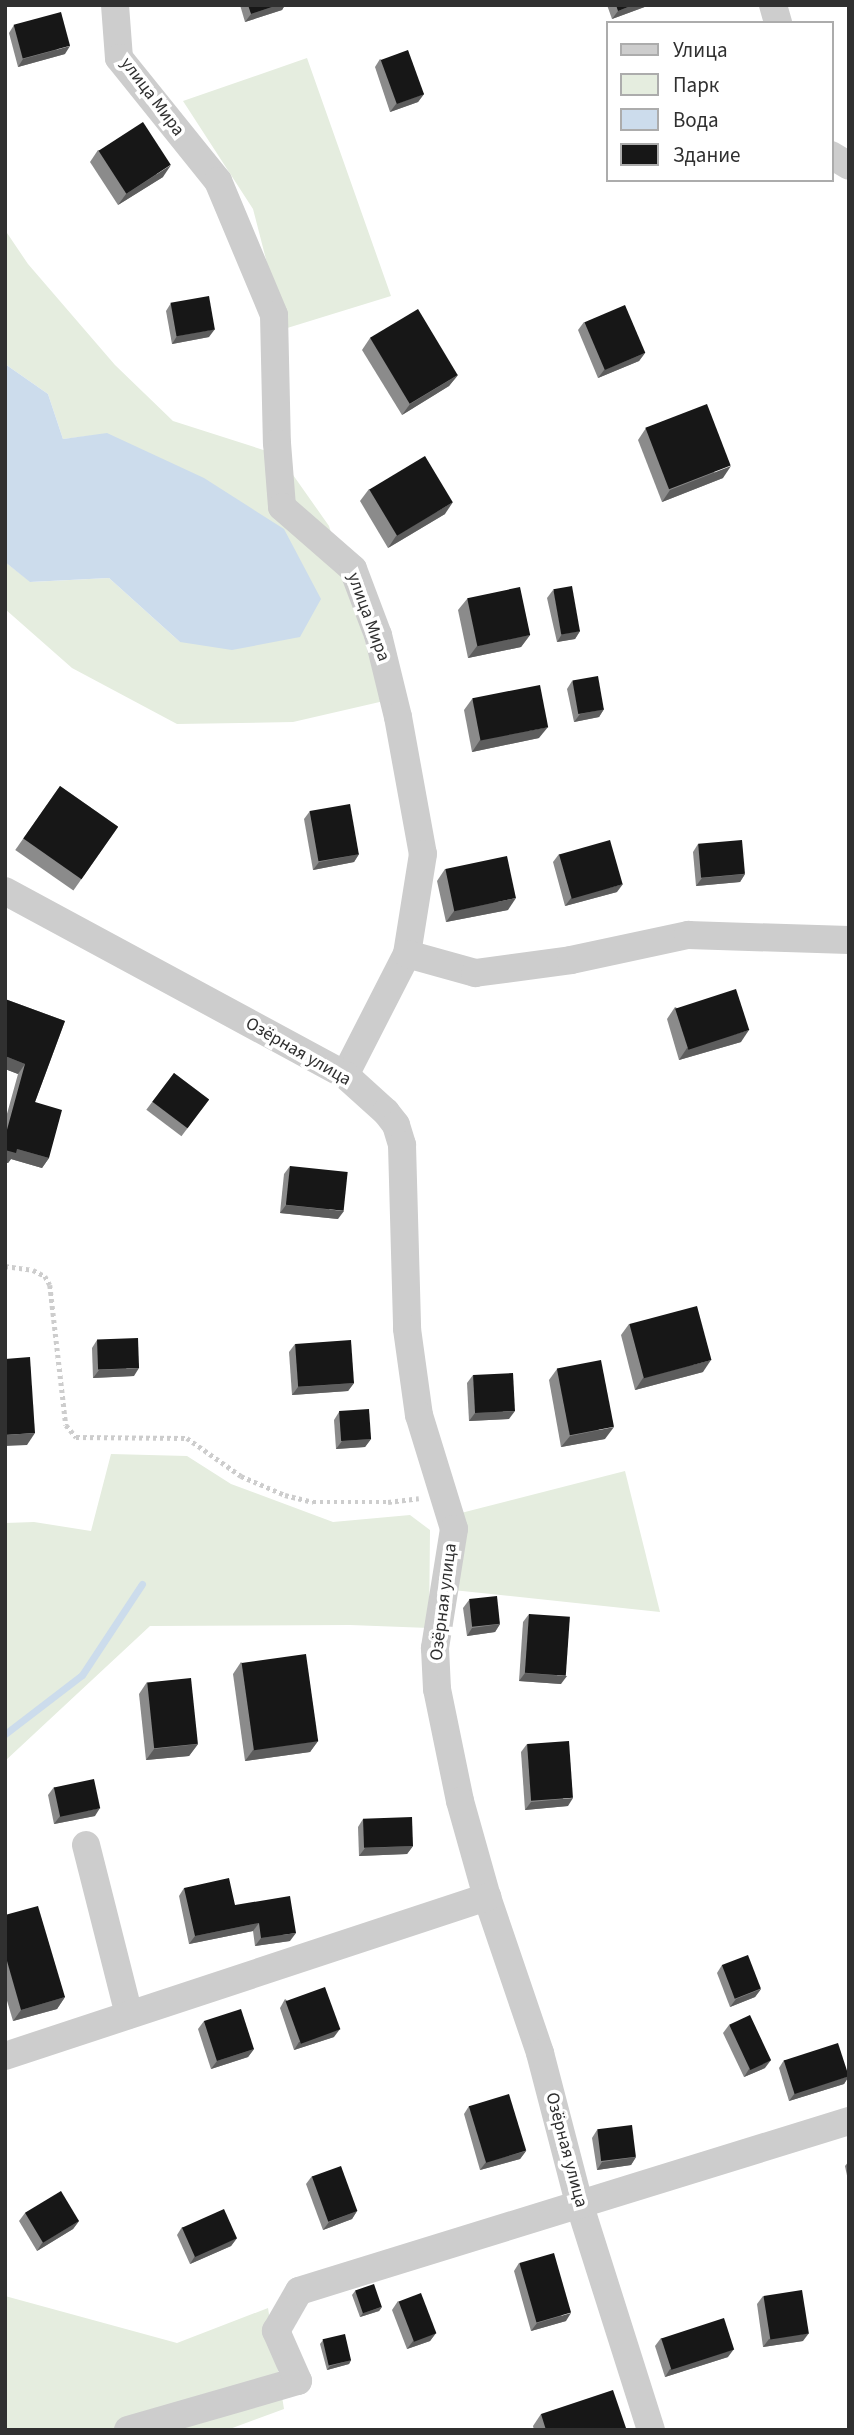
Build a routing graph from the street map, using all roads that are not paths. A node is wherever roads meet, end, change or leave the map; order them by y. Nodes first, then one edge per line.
1 (115, 5) edge
2 (833, 156) edge
3 (849, 166) edge
4 (5, 891) edge
5 (849, 940) edge
6 (407, 954) junction
7 (345, 1075) junction
8 (86, 1845) dead end
9 (486, 1897) junction
10 (129, 2015) junction
11 (5, 2056) edge
12 (849, 2121) edge
13 (579, 2203) junction
14 (128, 2430) edge
15 (651, 2430) edge

1 - 6 street, улица Мира
2 - 3 street
4 - 7 street, Озёрная улица
5 - 6 street
6 - 7 street, улица Мира
7 - 9 street, Озёрная улица
8 - 10 street
9 - 10 street
9 - 13 street, Озёрная улица
10 - 11 street
12 - 13 street
13 - 14 street
13 - 15 street, Озёрная улица

